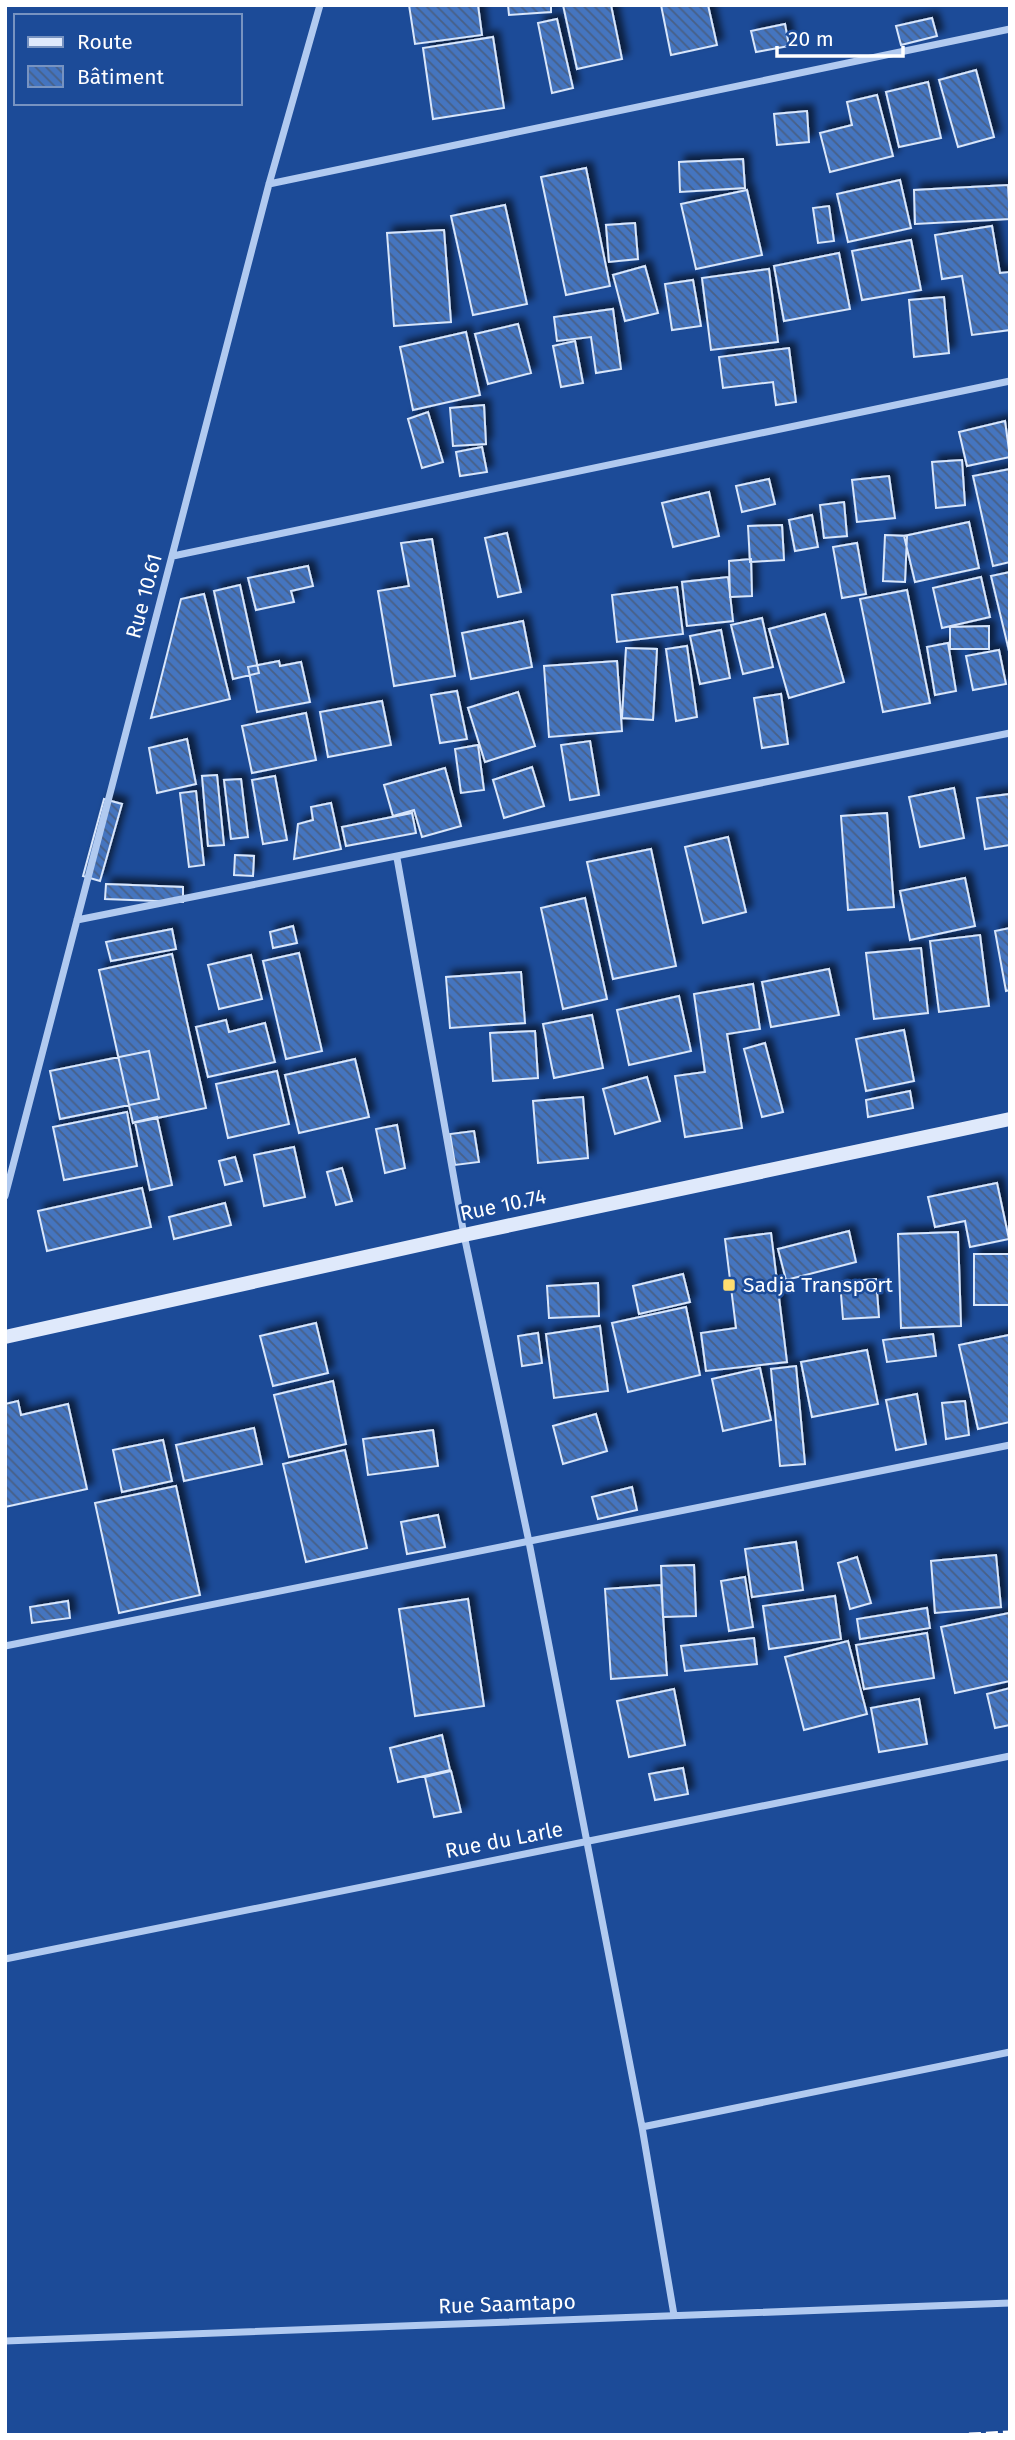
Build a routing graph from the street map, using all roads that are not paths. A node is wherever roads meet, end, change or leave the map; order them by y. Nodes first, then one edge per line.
1 (320, 5) edge
2 (1010, 29) edge
3 (269, 184) junction
4 (1010, 381) edge
5 (173, 556) junction
6 (1010, 733) edge
7 (397, 858) junction
8 (77, 920) junction
9 (1010, 1119) edge
10 (5, 1196) edge
11 (464, 1235) junction
12 (5, 1337) edge
13 (1010, 1445) edge
14 (529, 1542) junction
15 (5, 1646) edge
16 (1010, 1756) edge
17 (584, 1841) junction
18 (5, 1959) edge
19 (1010, 2052) edge
20 (642, 2127) junction
21 (1010, 2303) edge
22 (674, 2315) junction
23 (5, 2341) edge

1 - 3 street, Rue 10.61
2 - 3 street
3 - 5 street, Rue 10.61
4 - 5 street
5 - 8 street, Rue 10.61
6 - 7 street
7 - 8 street
7 - 11 street
8 - 10 street, Rue 10.61
9 - 11 main road, Rue 10.74
11 - 12 main road, Rue 10.74
11 - 14 street
13 - 14 street
14 - 15 street
14 - 17 street
16 - 17 street, Rue du Larle
17 - 18 street, Rue du Larle
17 - 20 street
19 - 20 street
20 - 22 street
21 - 22 street, Rue Saamtapo
22 - 23 street, Rue Saamtapo

